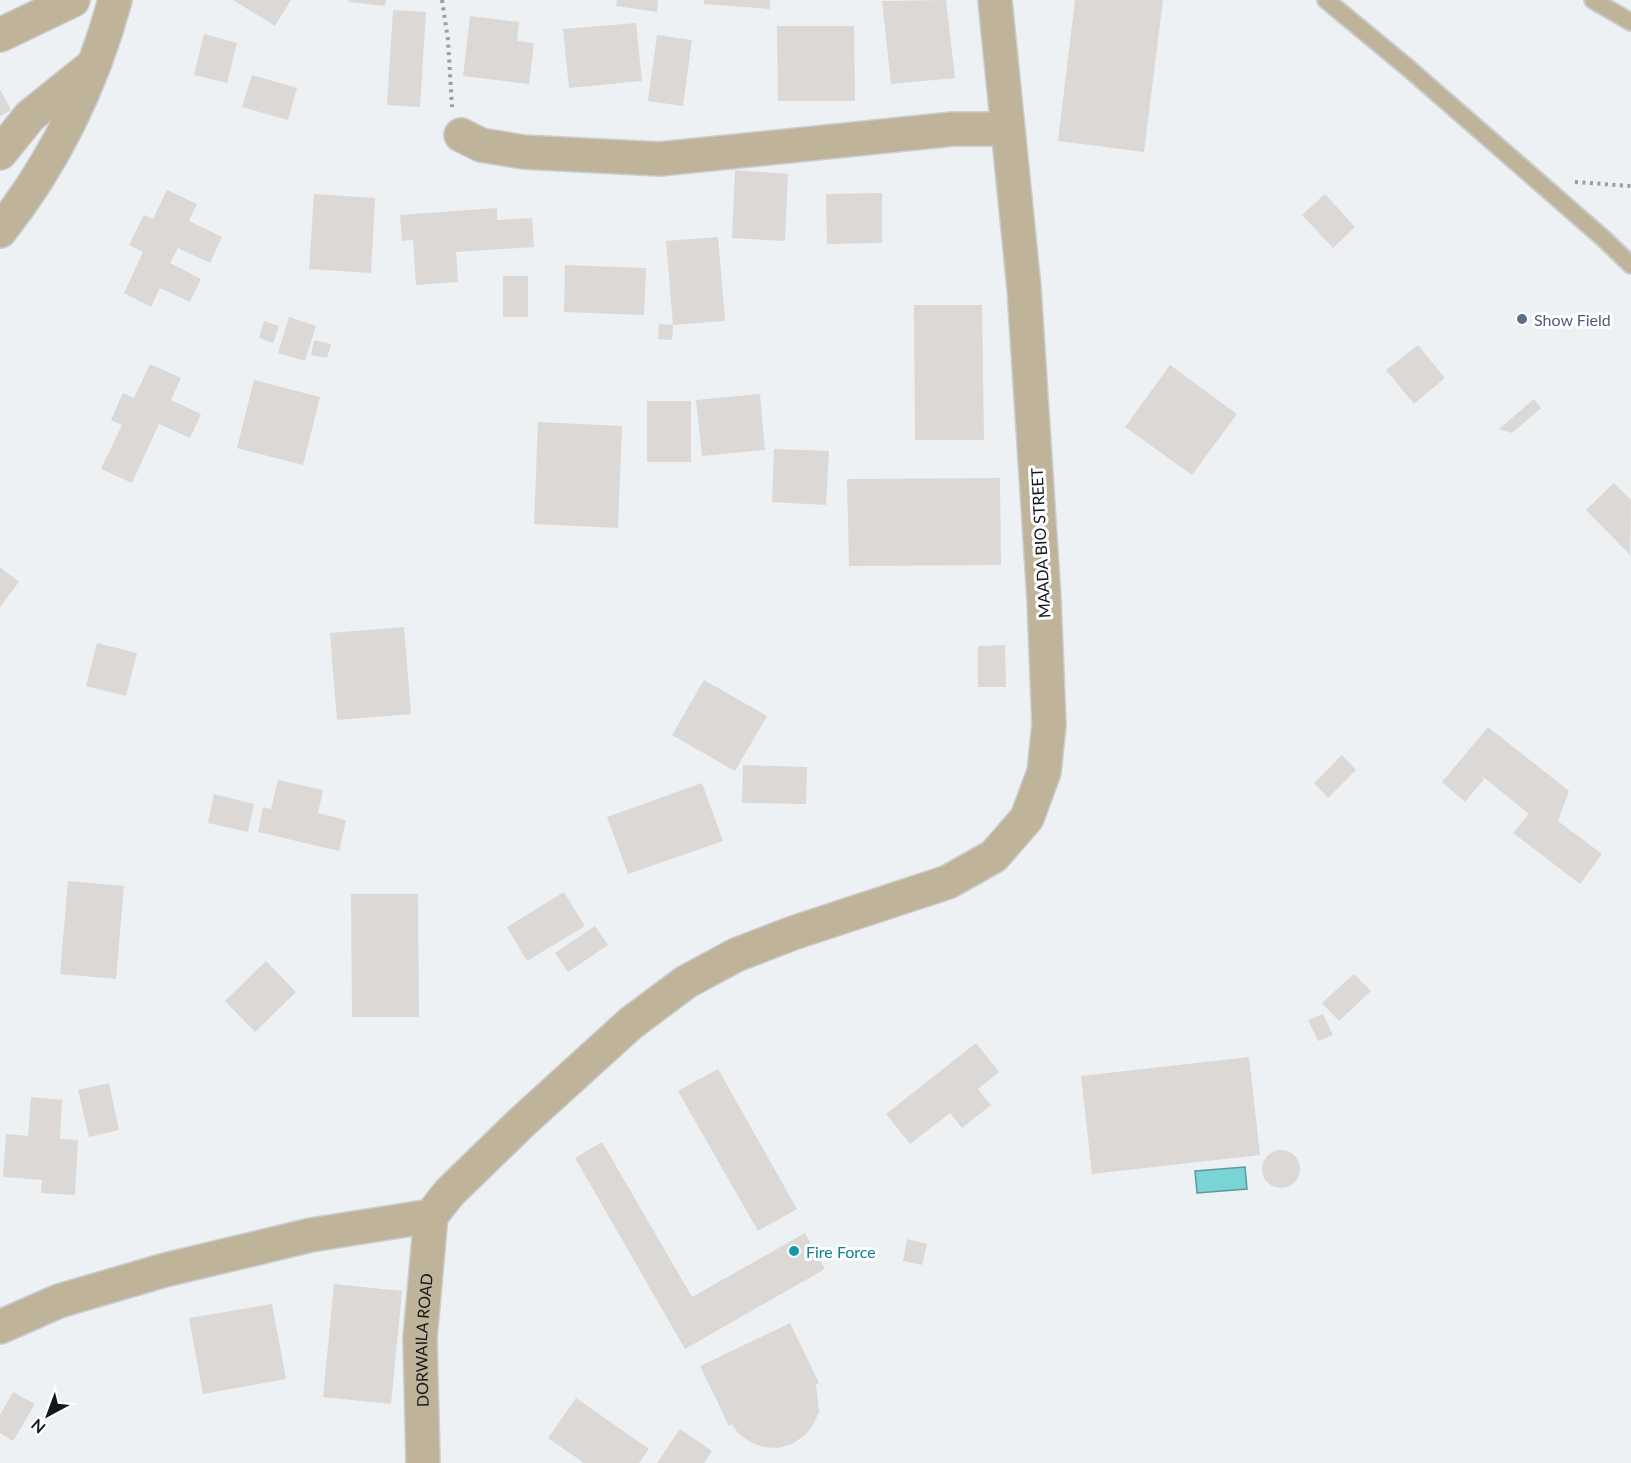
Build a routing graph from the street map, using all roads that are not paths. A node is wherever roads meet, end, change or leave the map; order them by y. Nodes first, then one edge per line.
1 (73, 0) edge
2 (115, 0) edge
3 (995, 0) edge
4 (1326, 0) edge
5 (1593, 0) edge
6 (1631, 22) edge
7 (0, 35) edge
8 (92, 66) junction
9 (1007, 129) junction
10 (461, 135) road end
11 (0, 153) edge
12 (0, 231) edge
13 (1631, 266) edge
14 (430, 1216) junction
15 (0, 1327) edge
16 (423, 1463) edge

1 - 7 street
2 - 8 street
3 - 9 street, MAADA BIO STREET
4 - 13 lane
5 - 6 lane
8 - 11 street
8 - 12 street
9 - 10 street
9 - 14 street, MAADA BIO STREET
14 - 15 street
14 - 16 street, DORWAILA ROAD

